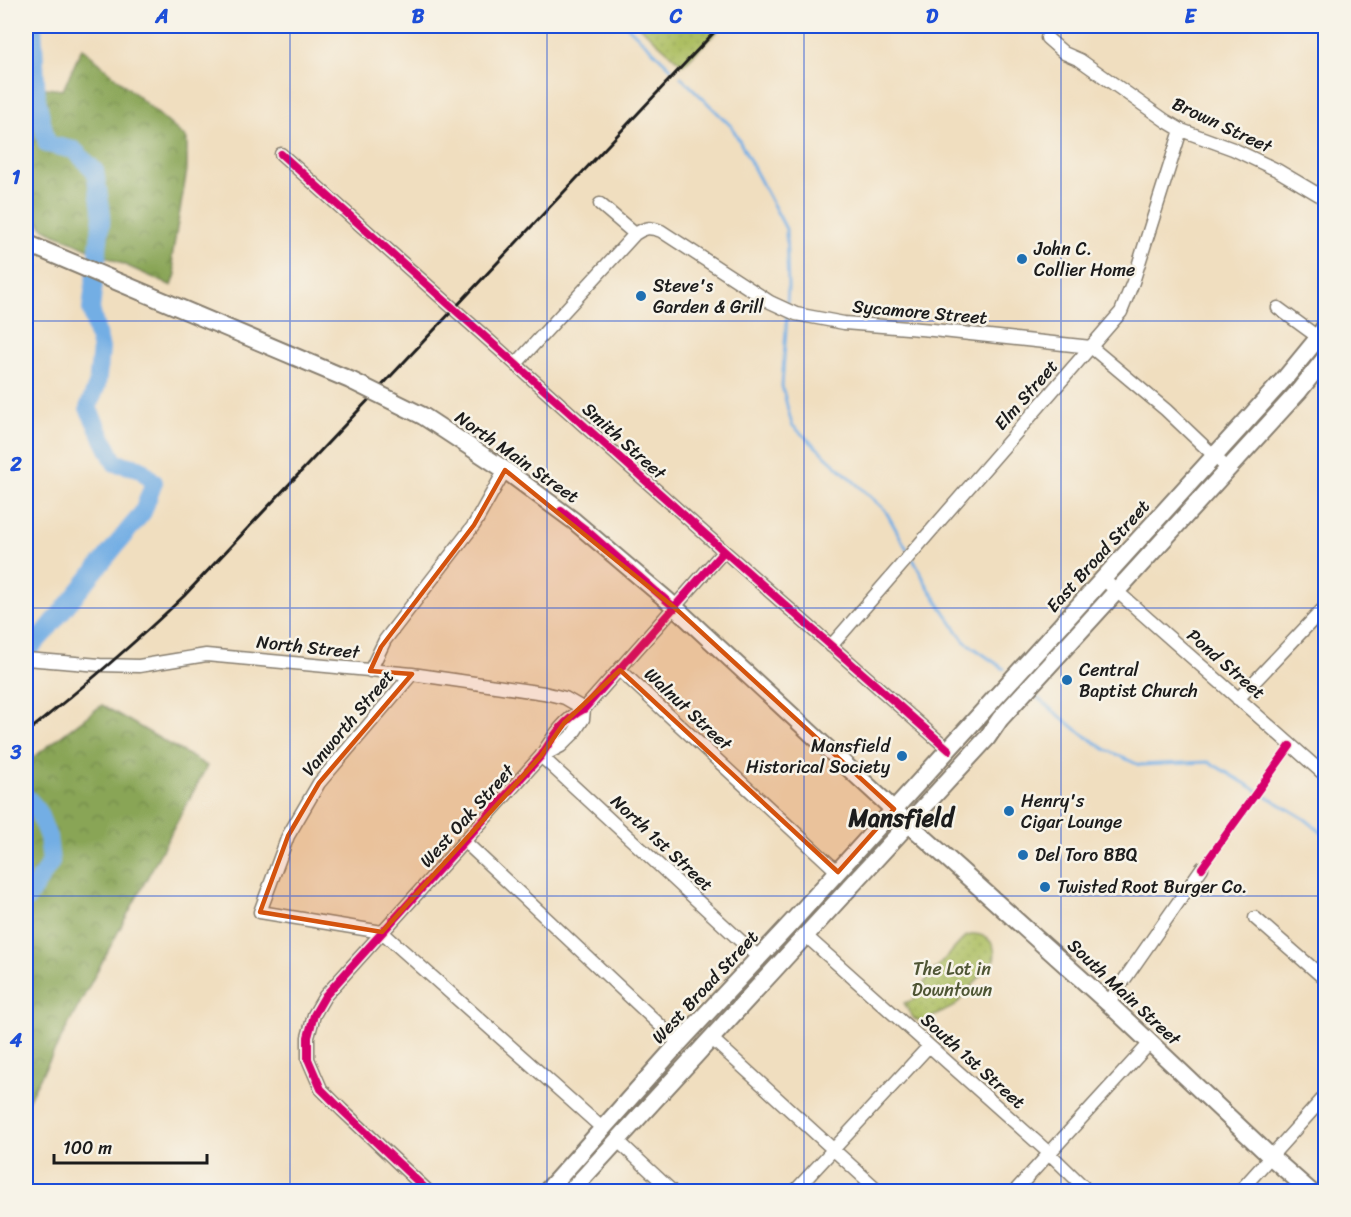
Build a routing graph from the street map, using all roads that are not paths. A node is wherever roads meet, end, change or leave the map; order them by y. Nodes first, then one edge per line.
1 (1047, 38) dead end
2 (1182, 130) junction
3 (281, 154) dead end
4 (1326, 199) edge
5 (600, 204) dead end
6 (635, 234) junction
7 (26, 243) edge
8 (1278, 308) dead end
9 (1323, 335) edge
10 (1091, 347) junction
11 (1326, 357) edge
12 (516, 364) junction
13 (1214, 457) junction
14 (505, 470) junction
15 (1228, 470) junction
16 (724, 551) junction
17 (1103, 579) junction
18 (1116, 592) junction
19 (1326, 606) edge
20 (675, 608) junction
21 (831, 646) junction
22 (1037, 653) junction
23 (26, 659) edge
24 (1050, 665) junction
25 (620, 670) junction
26 (370, 671) junction
27 (412, 675) junction
28 (1238, 699) junction
29 (987, 707) junction
30 (584, 709) junction
31 (1000, 719) junction
32 (949, 750) junction
33 (541, 756) junction
34 (1326, 776) edge
35 (894, 809) junction
36 (908, 823) junction
37 (464, 841) junction
38 (1202, 868) dead end
39 (838, 872) junction
40 (1255, 918) dead end
41 (791, 923) junction
42 (382, 932) junction
43 (805, 935) junction
44 (758, 957) junction
45 (1326, 980) edge
46 (1108, 1003) junction
47 (711, 1038) junction
48 (679, 1043) junction
49 (1150, 1043) junction
50 (929, 1046) junction
51 (1326, 1095) edge
52 (602, 1128) junction
53 (616, 1140) junction
54 (834, 1148) junction
55 (1049, 1153) junction
56 (1270, 1156) junction
57 (422, 1189) edge
58 (546, 1191) edge
59 (570, 1191) edge
60 (673, 1191) edge
61 (794, 1191) edge
62 (880, 1191) edge
63 (1014, 1191) edge
64 (1089, 1191) edge
65 (1239, 1191) edge
66 (1311, 1191) edge

1 - 2 street, Brown Street
2 - 4 street, Brown Street
2 - 10 street, Elm Street
3 - 12 street, Smith Street
5 - 6 street
6 - 10 street, Sycamore Street
6 - 12 street
7 - 14 main road, North Main Street, bridge
8 - 9 street
9 - 13 main road, East Broad Street
10 - 13 street
10 - 21 street, Elm Street
11 - 15 main road, East Broad Street
12 - 16 street, Smith Street
13 - 15 street
13 - 17 main road, East Broad Street
14 - 20 main road, North Main Street
14 - 26 street, Vanworth Street
15 - 18 main road, East Broad Street
16 - 20 street, West Oak Street
16 - 21 street, Smith Street
17 - 18 street, Pond Street
17 - 22 main road, East Broad Street
18 - 24 main road, East Broad Street
18 - 28 street, Pond Street
19 - 28 street
20 - 25 street, West Oak Street
20 - 35 main road, North Main Street
21 - 32 street, Smith Street
22 - 24 main road
22 - 29 main road, East Broad Street
23 - 26 street, North Street
24 - 31 main road, East Broad Street
25 - 30 street, West Oak Street
25 - 39 street, Walnut Street
26 - 27 street, North Street
27 - 30 street, North Street
27 - 42 street, Vanworth Street
28 - 34 street, Pond Street
29 - 31 main road
29 - 32 main road, East Broad Street
30 - 33 street, West Oak Street
31 - 36 main road, East Broad Street
32 - 35 main road, East Broad Street
33 - 37 street, West Oak Street
33 - 44 street, North 1st Street
35 - 36 main road, North Main Street
35 - 39 main road, West Broad Street
36 - 43 main road
36 - 46 main road, South Main Street
37 - 42 street, West Oak Street
37 - 48 street
38 - 46 street
39 - 41 main road, West Broad Street
40 - 45 street
41 - 43 main road
41 - 44 main road, West Broad Street
42 - 52 street
42 - 57 street, West Oak Street
43 - 47 main road
43 - 50 street, South 1st Street
44 - 48 main road, West Broad Street
46 - 49 main road, South Main Street
47 - 53 main road
47 - 54 street
48 - 52 main road, West Broad Street
49 - 55 street
49 - 56 main road, South Main Street
50 - 54 street
50 - 55 street, South 1st Street
51 - 56 street
52 - 53 main road
52 - 58 main road, West Broad Street
53 - 59 main road
53 - 60 street
54 - 61 street
54 - 62 street
55 - 63 street
55 - 64 street, South 1st Street
56 - 65 street
56 - 66 main road, South Main Street

